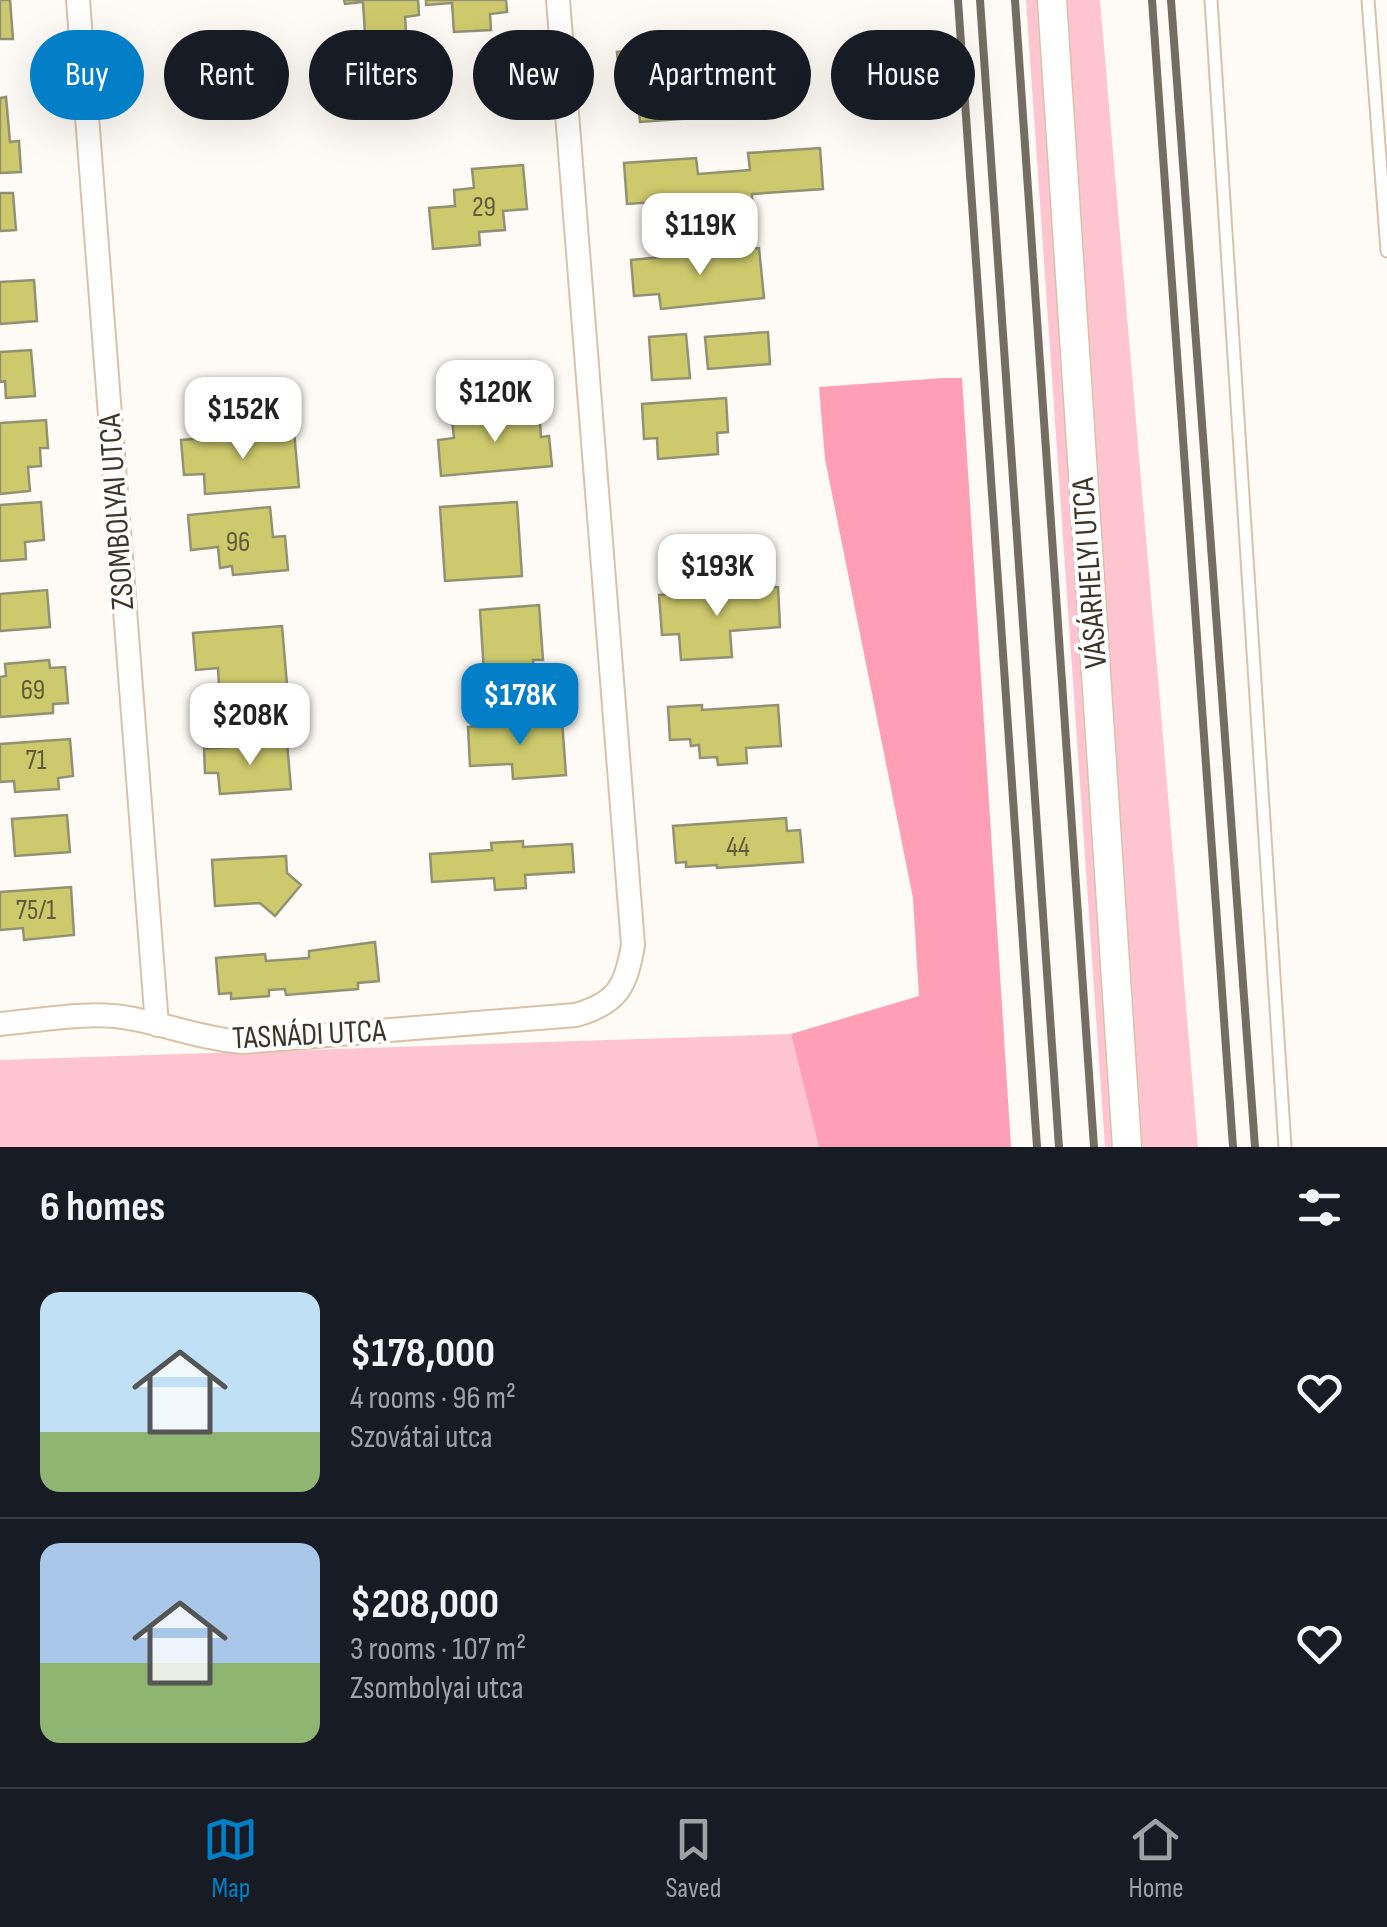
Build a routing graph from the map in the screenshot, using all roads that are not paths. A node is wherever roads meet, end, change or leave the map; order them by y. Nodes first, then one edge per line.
1 (78, 0) edge
2 (558, 0) edge
3 (1052, 0) edge
4 (1210, 0) edge
5 (1368, 0) edge
6 (1387, 251) edge
7 (0, 1024) edge
8 (157, 1025) junction
9 (1127, 1147) edge
10 (1285, 1147) edge

1 - 8 street, ZSOMBOLYAI UTCA
2 - 8 street, TASNÁDI UTCA
3 - 9 street, VÁSÁRHELYI UTCA
4 - 10 lane
5 - 6 lane
7 - 8 street, TASNÁDI UTCA

